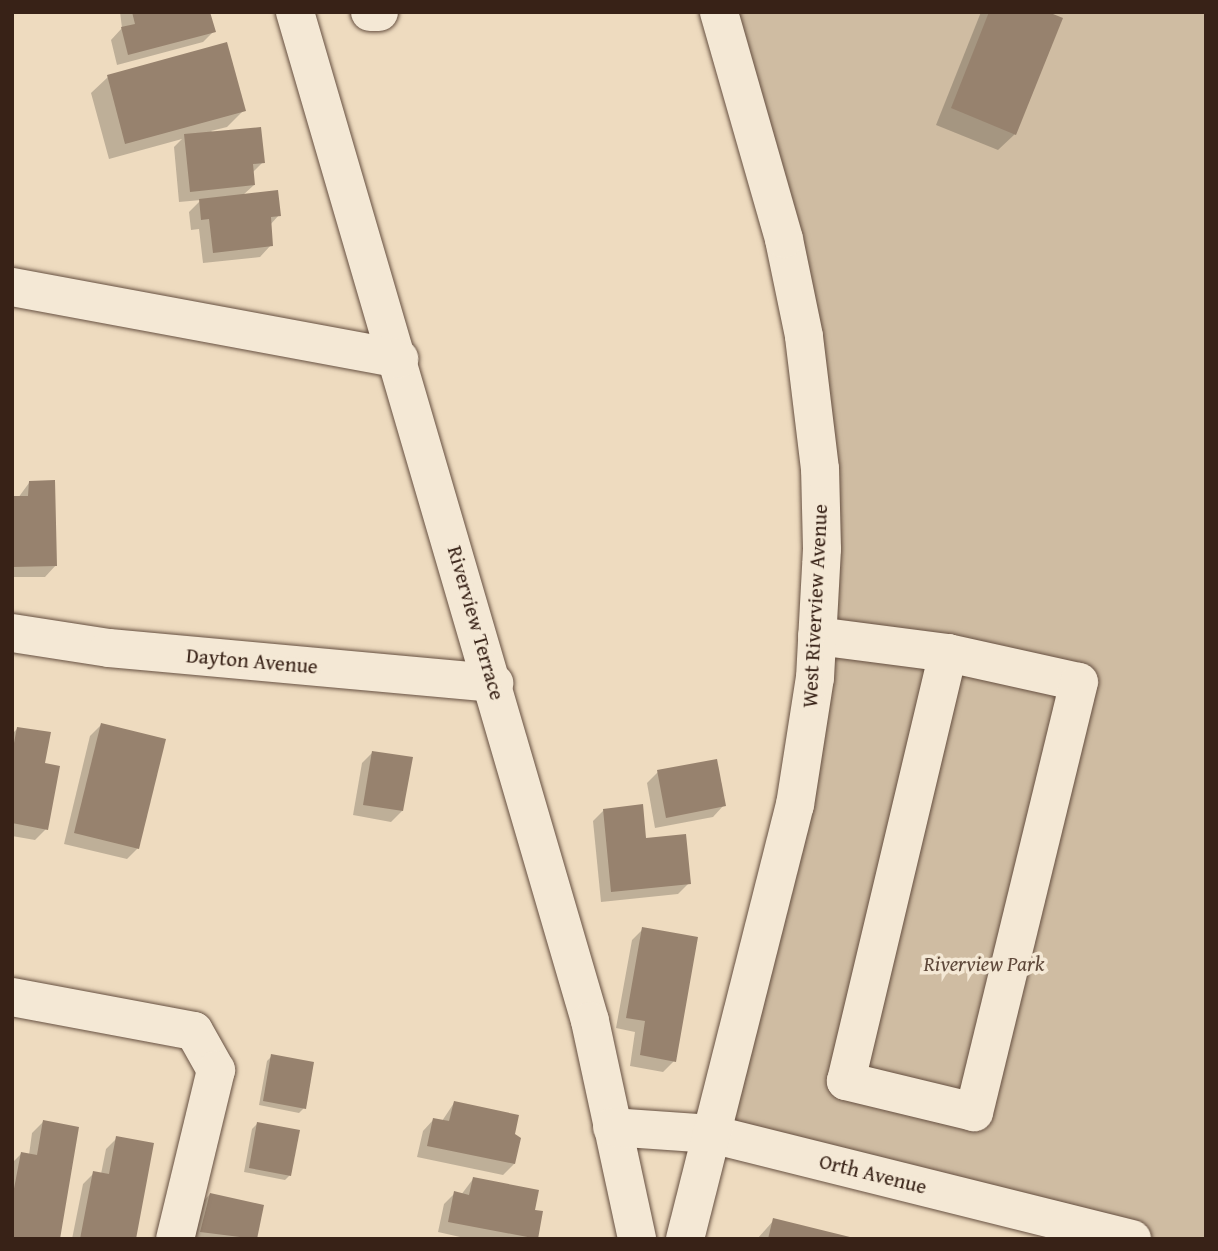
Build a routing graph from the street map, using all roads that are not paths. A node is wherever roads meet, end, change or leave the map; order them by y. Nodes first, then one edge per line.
1 (295, 12) edge
2 (370, 12) edge
3 (379, 12) edge
4 (719, 12) edge
5 (12, 287) edge
6 (399, 359) junction
7 (12, 633) edge
8 (817, 636) junction
9 (948, 653) junction
10 (494, 683) junction
11 (12, 997) edge
12 (612, 1127) junction
13 (712, 1134) junction
14 (1001, 1223) edge
15 (175, 1239) edge
16 (637, 1239) edge
17 (685, 1239) edge
18 (1132, 1239) edge

1 - 6 street, Riverview Terrace
2 - 3 street
4 - 8 street, West Riverview Avenue
5 - 6 street
6 - 10 street, Riverview Terrace
7 - 10 street, Dayton Avenue
8 - 9 street
8 - 13 street, West Riverview Avenue
9 - 9 street
10 - 12 street, Riverview Terrace
11 - 15 street
12 - 13 street, Orth Avenue
12 - 16 street, Riverview Terrace
13 - 14 street, Orth Avenue
13 - 17 street, West Riverview Avenue
14 - 18 street, Orth Avenue

